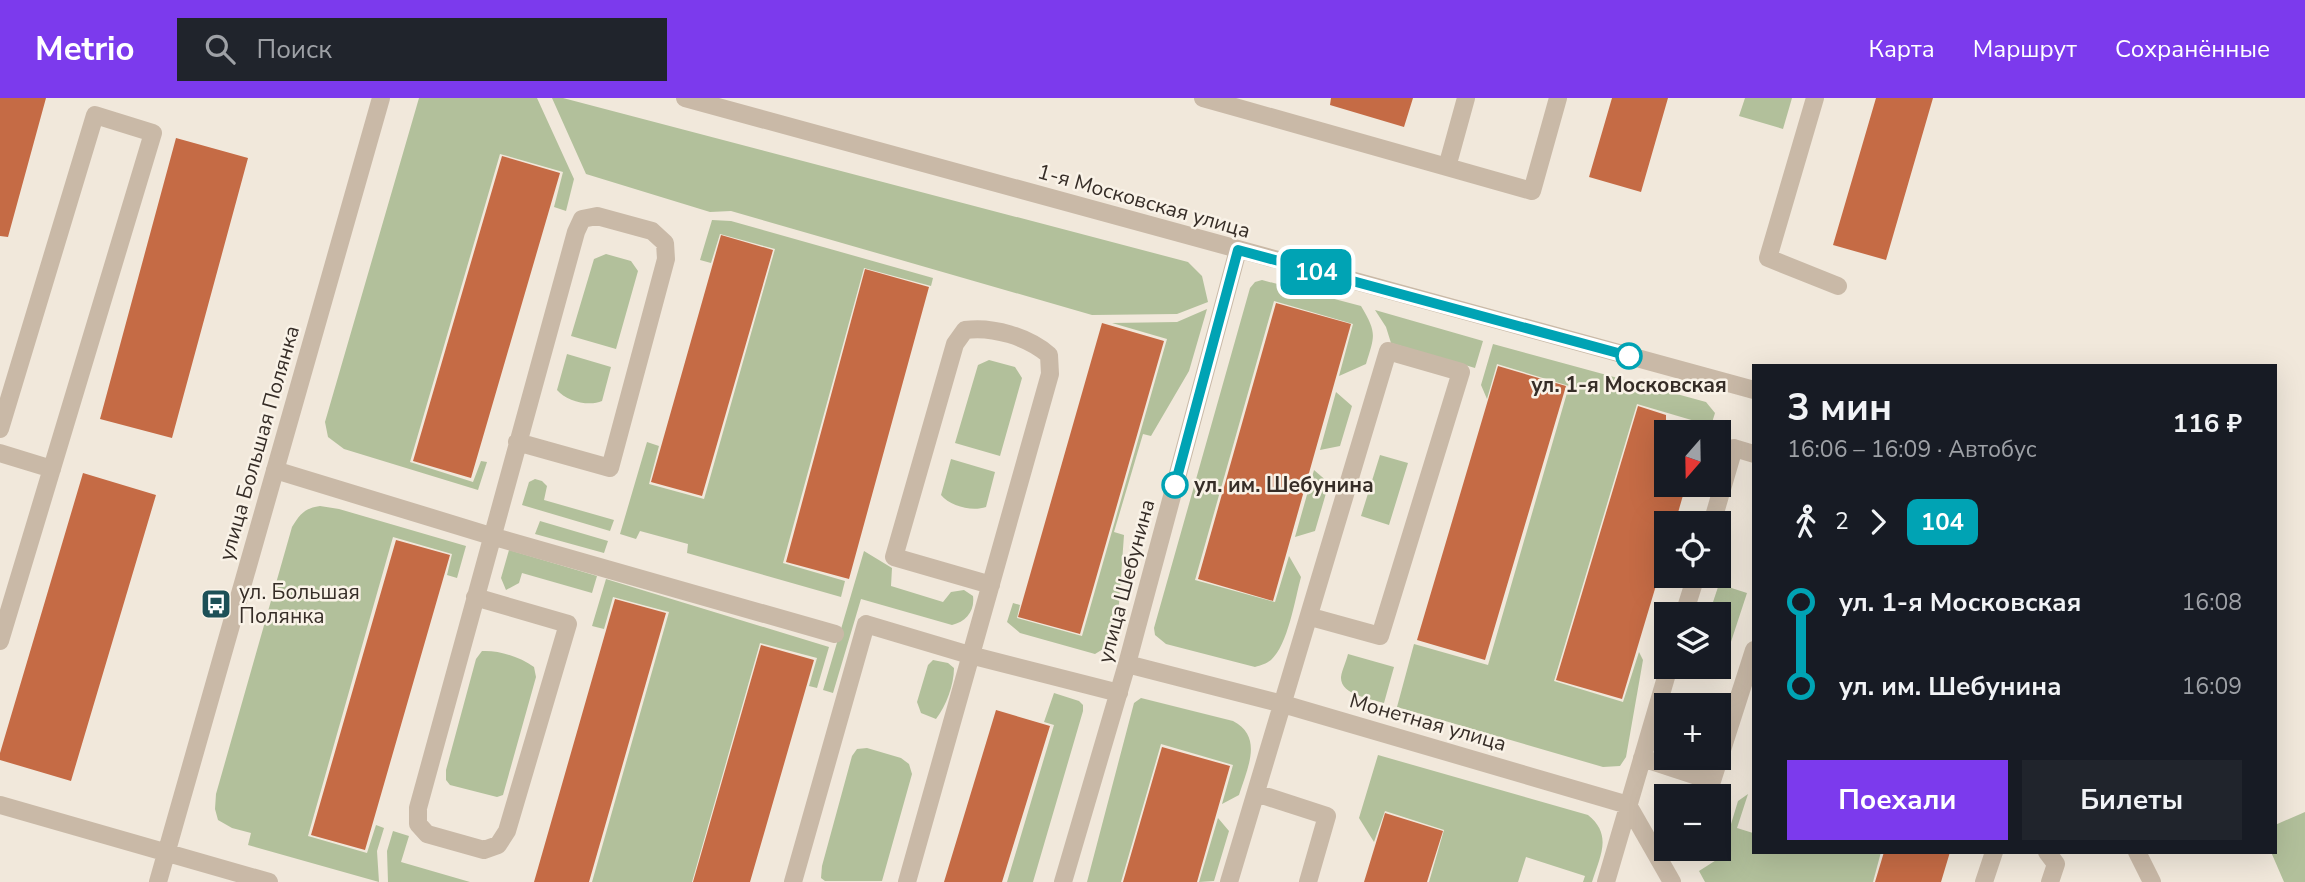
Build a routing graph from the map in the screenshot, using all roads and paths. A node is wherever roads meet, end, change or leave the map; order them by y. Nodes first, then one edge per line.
1 (381, 98) edge
2 (685, 98) edge
3 (1203, 98) edge
4 (1466, 98) edge
5 (1558, 98) edge
6 (1815, 98) edge
7 (1447, 167) junction
8 (1238, 250) junction
9 (1838, 286) dead end
10 (1752, 389) edge
11 (0, 429) edge
12 (517, 442) junction
13 (0, 453) edge
14 (1752, 453) edge
15 (52, 469) junction
16 (275, 470) junction
17 (1716, 511) edge
18 (491, 536) junction
19 (991, 585) junction
20 (475, 597) junction
21 (1311, 617) dead end
22 (835, 634) dead end
23 (0, 641) edge
24 (970, 654) junction
25 (1752, 656) edge
26 (1128, 664) junction
27 (1665, 679) edge
28 (1119, 693) junction
29 (1283, 704) junction
30 (1642, 758) junction
31 (1256, 793) junction
32 (0, 804) edge
33 (1628, 805) junction
34 (166, 852) junction
35 (1993, 854) edge
36 (2049, 854) edge
37 (2138, 854) edge
38 (158, 882) edge
39 (269, 882) edge
40 (793, 882) edge
41 (906, 882) edge
42 (1063, 882) edge
43 (1229, 882) edge
44 (1308, 882) edge
45 (1606, 882) edge
46 (1672, 882) edge
47 (1984, 882) edge
48 (2050, 882) edge
49 (2152, 882) edge

1 - 16 street, улица Большая Полянка
2 - 8 street, 1-я Московская улица
3 - 7 street
4 - 7 street
5 - 7 street
6 - 9 street
8 - 10 street, 1-я Московская улица
8 - 26 street, улица Шебунина
11 - 15 street
12 - 12 street
12 - 18 street
13 - 15 street
14 - 17 street
15 - 23 street
16 - 18 street
16 - 34 street, улица Большая Полянка
18 - 20 street
18 - 22 street
19 - 19 street
19 - 24 street
20 - 20 street
21 - 29 street
24 - 28 street
24 - 40 street
24 - 41 street
25 - 30 street
26 - 28 street, улица Шебунина
26 - 29 street, Монетная улица
27 - 30 street
28 - 42 street, улица Шебунина
29 - 31 street
29 - 33 street, Монетная улица
30 - 33 street
31 - 43 street
31 - 44 street
32 - 34 street
33 - 45 street
33 - 46 street
34 - 38 street, улица Большая Полянка
34 - 39 street
35 - 47 street
36 - 48 street
37 - 49 street

